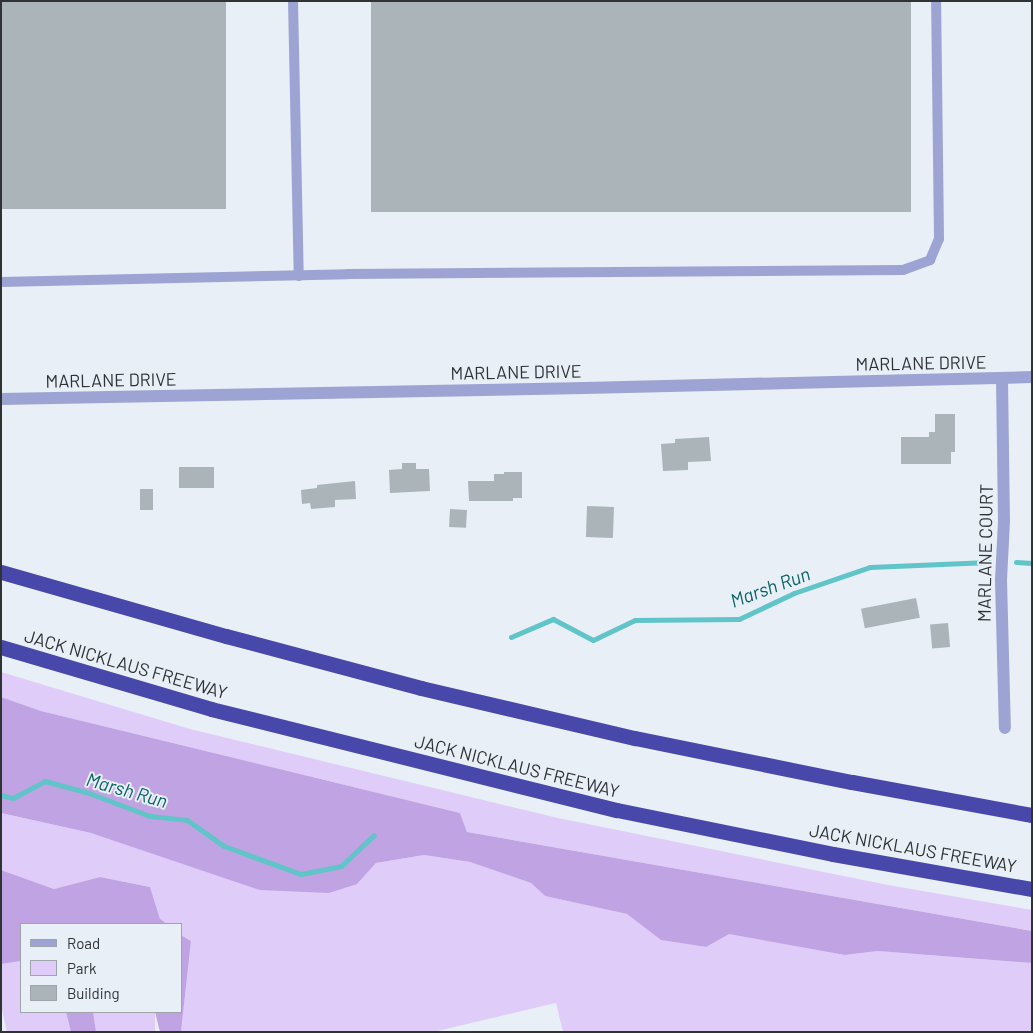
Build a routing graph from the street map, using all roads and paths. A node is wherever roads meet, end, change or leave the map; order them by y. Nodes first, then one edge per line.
1 (293, 1) edge
2 (936, 1) edge
3 (298, 276) junction
4 (1, 282) edge
5 (1032, 377) edge
6 (1002, 379) junction
7 (1, 399) edge
8 (1, 572) edge
9 (1, 647) edge
10 (1005, 728) dead end
11 (1032, 815) edge
12 (1032, 889) edge

1 - 3 lane
2 - 3 lane
3 - 4 lane
5 - 6 street, MARLANE DRIVE
6 - 7 street, MARLANE DRIVE
6 - 10 street, MARLANE COURT
8 - 11 highway
9 - 12 highway, JACK NICKLAUS FREEWAY

